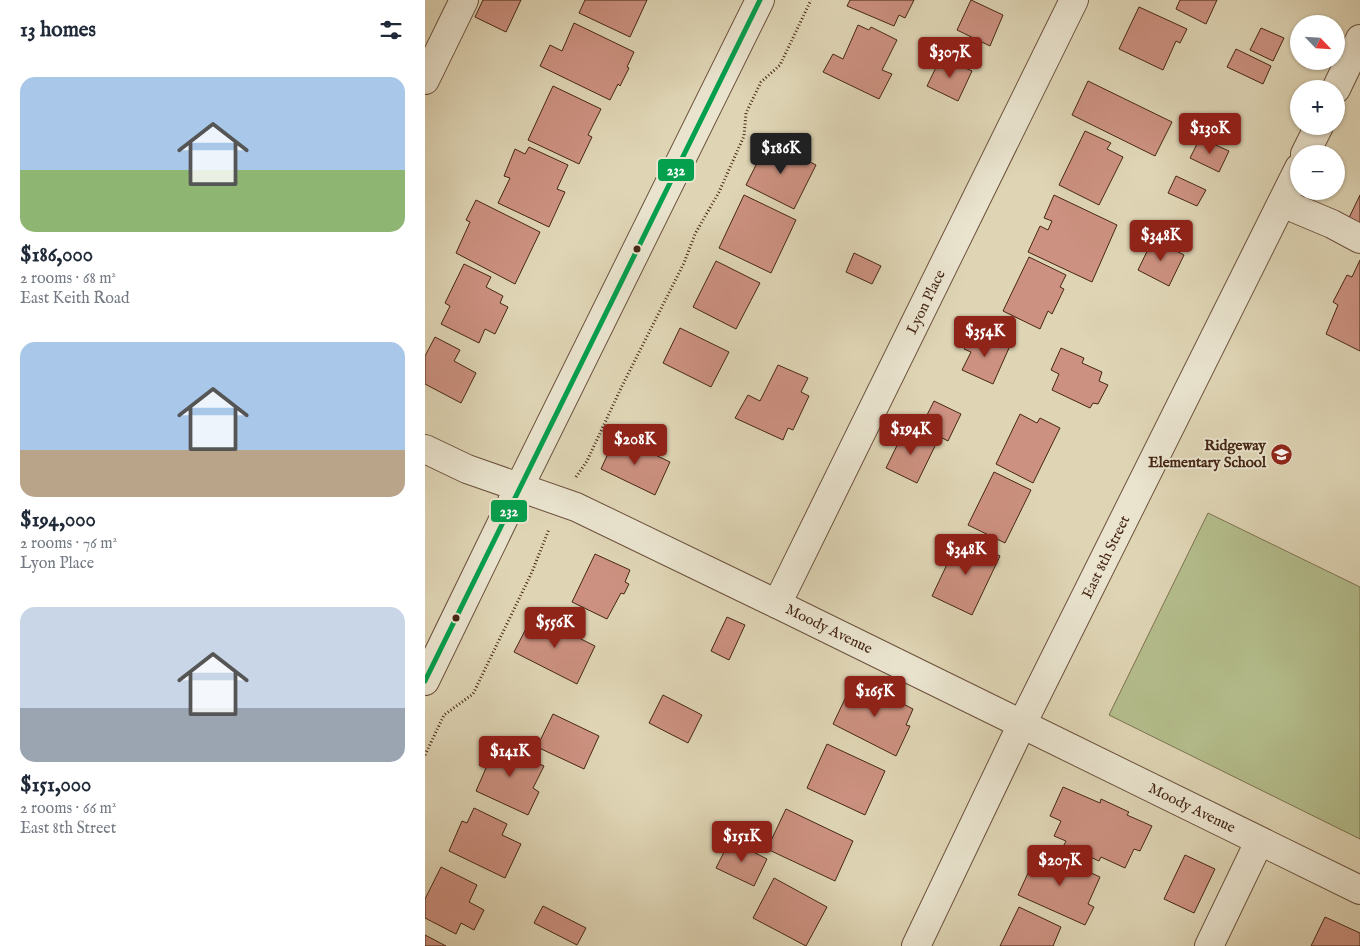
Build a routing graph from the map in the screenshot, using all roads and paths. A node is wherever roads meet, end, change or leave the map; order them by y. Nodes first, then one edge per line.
1 (464, 0) edge
2 (760, 0) edge
3 (811, 0) edge
4 (1074, 0) edge
5 (1360, 39) edge
6 (425, 80) edge
7 (1340, 80) edge
8 (1290, 187) edge
9 (1282, 203) junction
10 (1360, 239) edge
11 (425, 450) edge
12 (573, 480) dead end
13 (519, 488) junction
14 (551, 525) dead end
15 (777, 604) junction
16 (425, 681) edge
17 (1023, 724) junction
18 (425, 755) edge
19 (1259, 842) junction
20 (1360, 890) edge
21 (915, 946) edge
22 (1209, 946) edge

1 - 6 street
2 - 13 street
3 - 12 path
4 - 15 street, Lyon Place
5 - 7 street
8 - 9 street, East 8th Street
9 - 10 street
9 - 17 street, East 8th Street
11 - 13 street, Moody Avenue
13 - 15 street, Moody Avenue
13 - 16 street
14 - 18 path
15 - 17 street, Moody Avenue
17 - 19 street, Moody Avenue
17 - 21 street, East 8th Street
19 - 20 street, Moody Avenue
19 - 22 street

